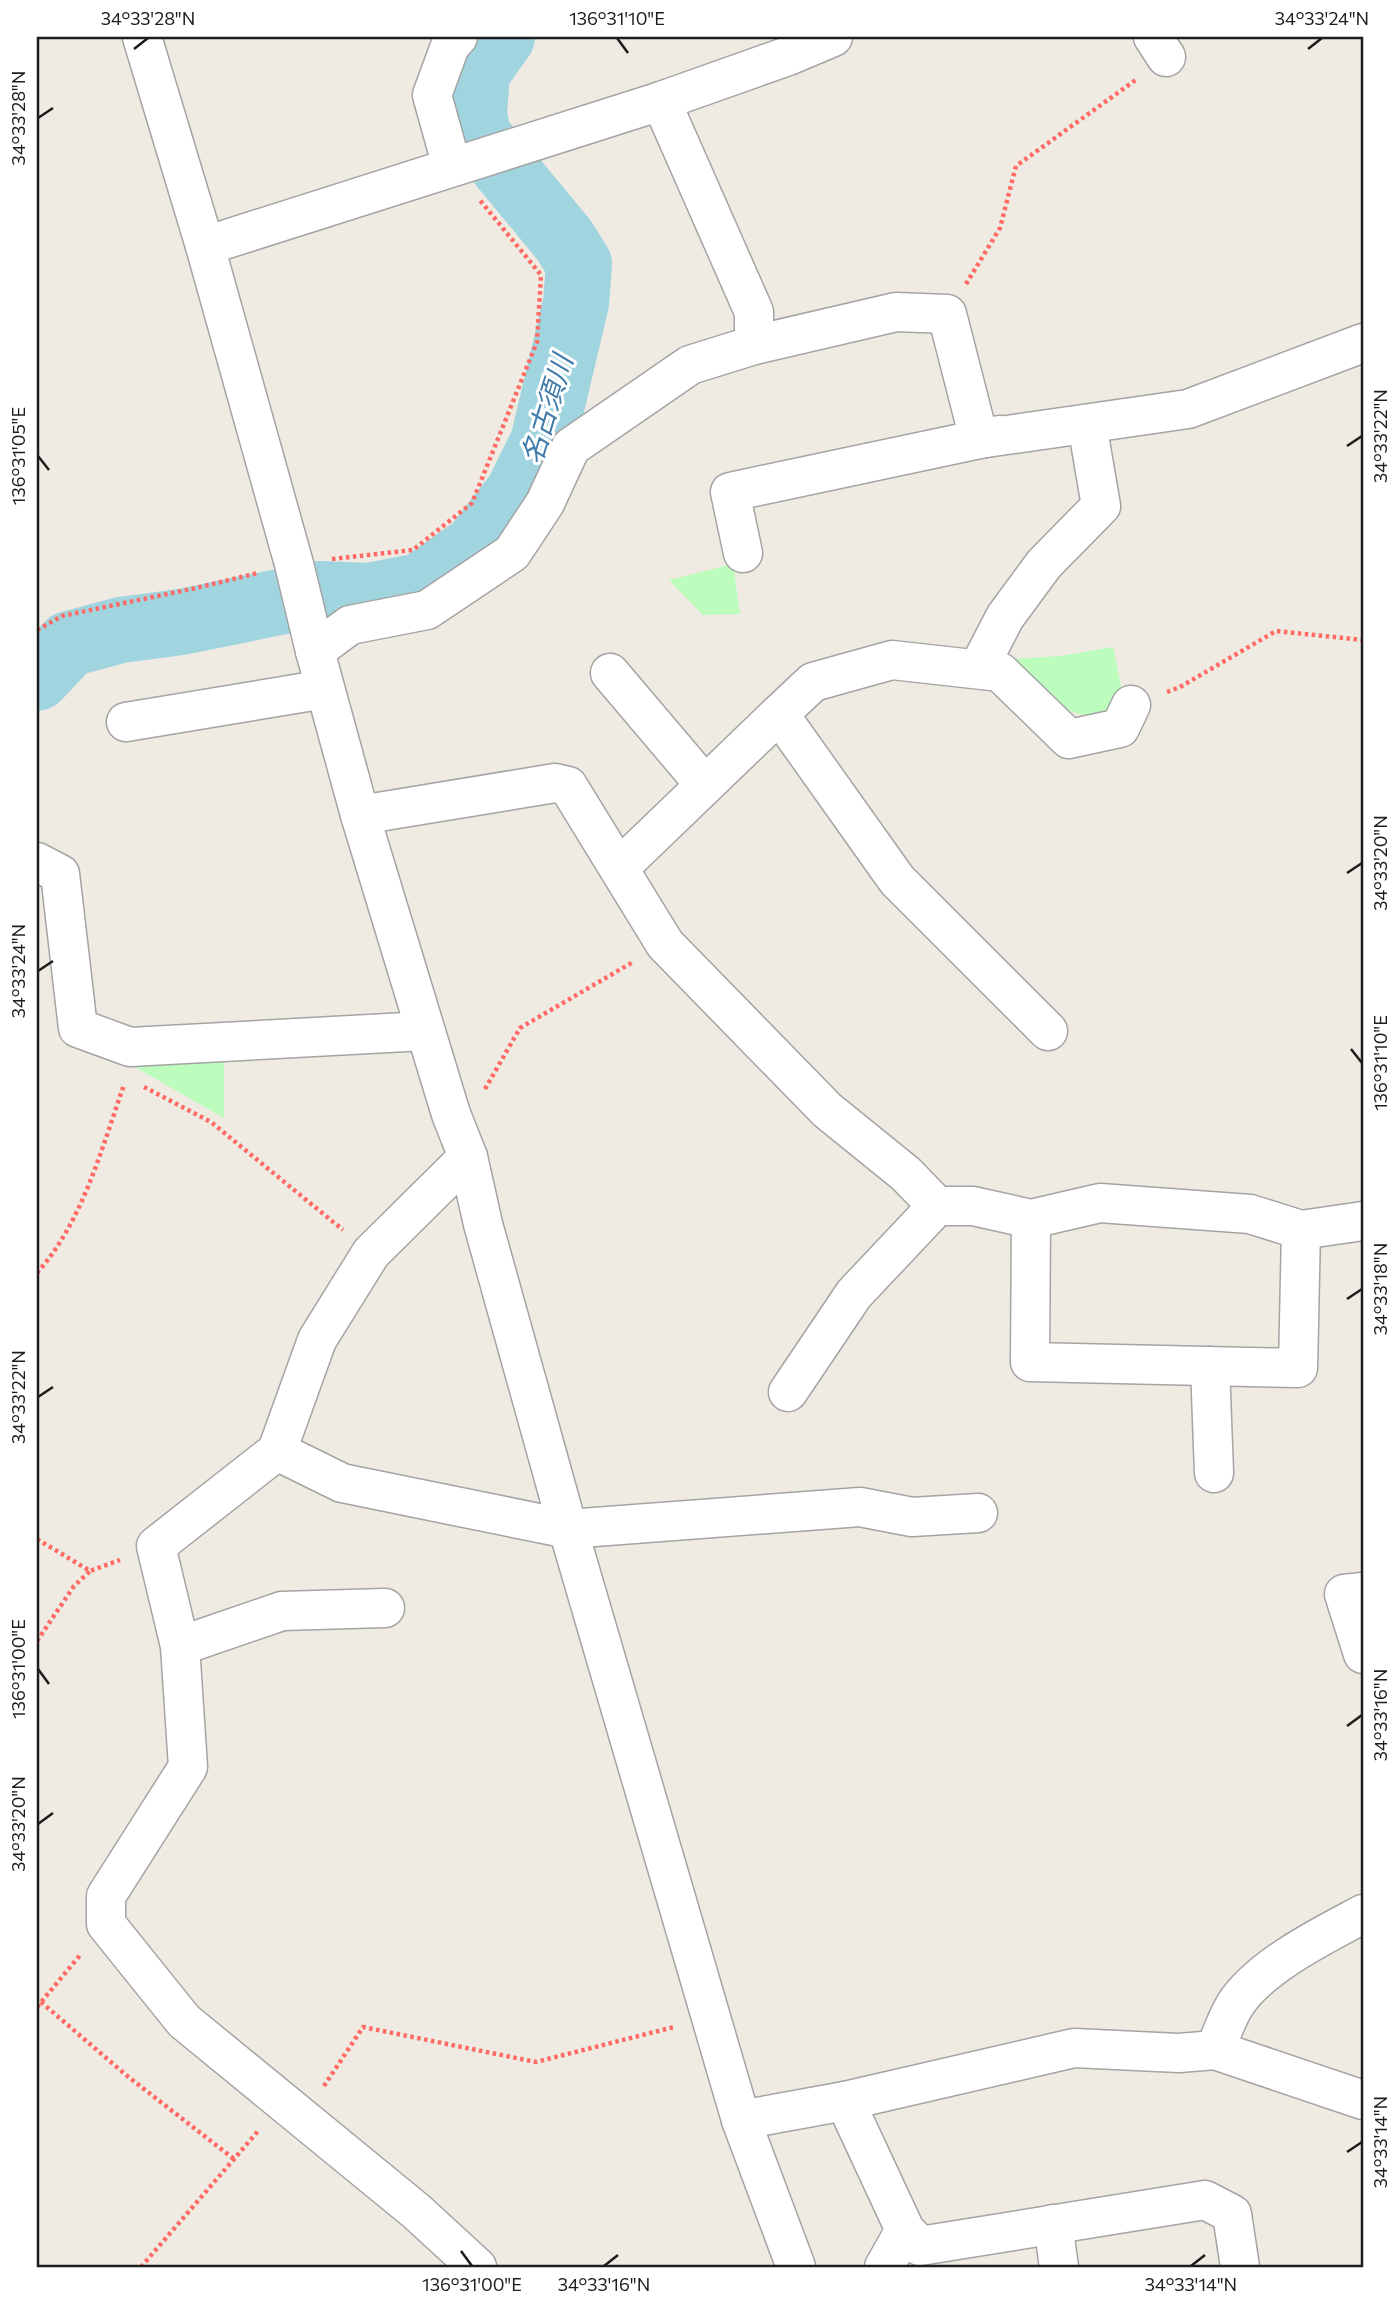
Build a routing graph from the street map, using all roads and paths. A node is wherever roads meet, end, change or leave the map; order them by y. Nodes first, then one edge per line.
1 (142, 37) edge
2 (458, 37) edge
3 (833, 37) edge
4 (1159, 47) edge
5 (662, 101) junction
6 (454, 167) junction
7 (205, 246) junction
8 (947, 314) junction
9 (1363, 343) edge
10 (754, 345) junction
11 (1087, 424) junction
12 (999, 435) junction
13 (743, 553) dead end
14 (294, 567) junction
15 (37, 630) edge
16 (312, 640) junction
17 (1363, 640) edge
18 (978, 670) junction
19 (610, 673) dead end
20 (325, 689) junction
21 (1131, 705) joint
22 (779, 714) junction
23 (125, 722) dead end
24 (705, 785) junction
25 (360, 815) junction
26 (37, 862) edge
27 (619, 868) junction
28 (665, 944) junction
29 (425, 1031) junction
30 (1048, 1031) dead end
31 (127, 1078) dead end
32 (139, 1084) dead end
33 (451, 1114) junction
34 (468, 1157) junction
35 (937, 1206) junction
36 (1031, 1219) junction
37 (1363, 1221) edge
38 (1301, 1230) junction
39 (371, 1253) junction
40 (37, 1273) edge
41 (1210, 1366) junction
42 (788, 1392) dead end
43 (278, 1451) junction
44 (1214, 1473) dead end
45 (978, 1513) dead end
46 (568, 1529) junction
47 (37, 1539) edge
48 (156, 1546) junction
49 (90, 1571) junction
50 (1363, 1592) edge
51 (385, 1608) dead end
52 (37, 1642) edge
53 (180, 1646) junction
54 (1363, 1654) edge
55 (1363, 1914) edge
56 (106, 1924) junction
57 (39, 2004) edge
58 (711, 2018) junction
59 (1214, 2050) junction
60 (1363, 2099) edge
61 (845, 2101) junction
62 (284, 2103) junction
63 (741, 2120) junction
64 (234, 2159) junction
65 (1053, 2224) junction
66 (905, 2230) junction
67 (141, 2267) edge
68 (477, 2267) edge
69 (796, 2267) edge
70 (884, 2267) edge
71 (1059, 2267) edge
72 (1240, 2267) edge

1 - 7 street
2 - 6 street
3 - 5 street
4 - 8 path
5 - 6 street
5 - 10 street
6 - 7 street
6 - 14 path
7 - 14 street
8 - 10 street
8 - 12 street
9 - 11 street
10 - 16 street
11 - 12 street
11 - 18 street
12 - 13 street
14 - 15 path
14 - 16 street
16 - 20 street
17 - 21 path
18 - 21 street
18 - 22 street
19 - 24 street
20 - 23 street
20 - 25 street
22 - 24 street
22 - 30 street
24 - 27 street
25 - 27 street
25 - 29 street
26 - 29 street
27 - 28 street
28 - 33 path
28 - 35 street
29 - 33 street
31 - 40 path
32 - 39 path
33 - 34 street
34 - 39 street
34 - 46 street
35 - 36 street
35 - 42 street
36 - 38 street
36 - 41 street
37 - 38 street
38 - 41 street
39 - 43 street
41 - 44 street
43 - 46 street
43 - 48 street
45 - 46 street
46 - 58 street
47 - 49 path
48 - 49 path
48 - 53 street
49 - 52 path
50 - 54 street
51 - 53 street
53 - 56 street
55 - 59 street
56 - 57 path
56 - 62 street
57 - 64 path
58 - 62 path
58 - 63 street
59 - 60 street
59 - 61 street
61 - 63 street
61 - 66 street
62 - 64 path
62 - 68 street
63 - 69 street
64 - 67 path
65 - 66 street
65 - 71 street
65 - 72 street
66 - 70 street

